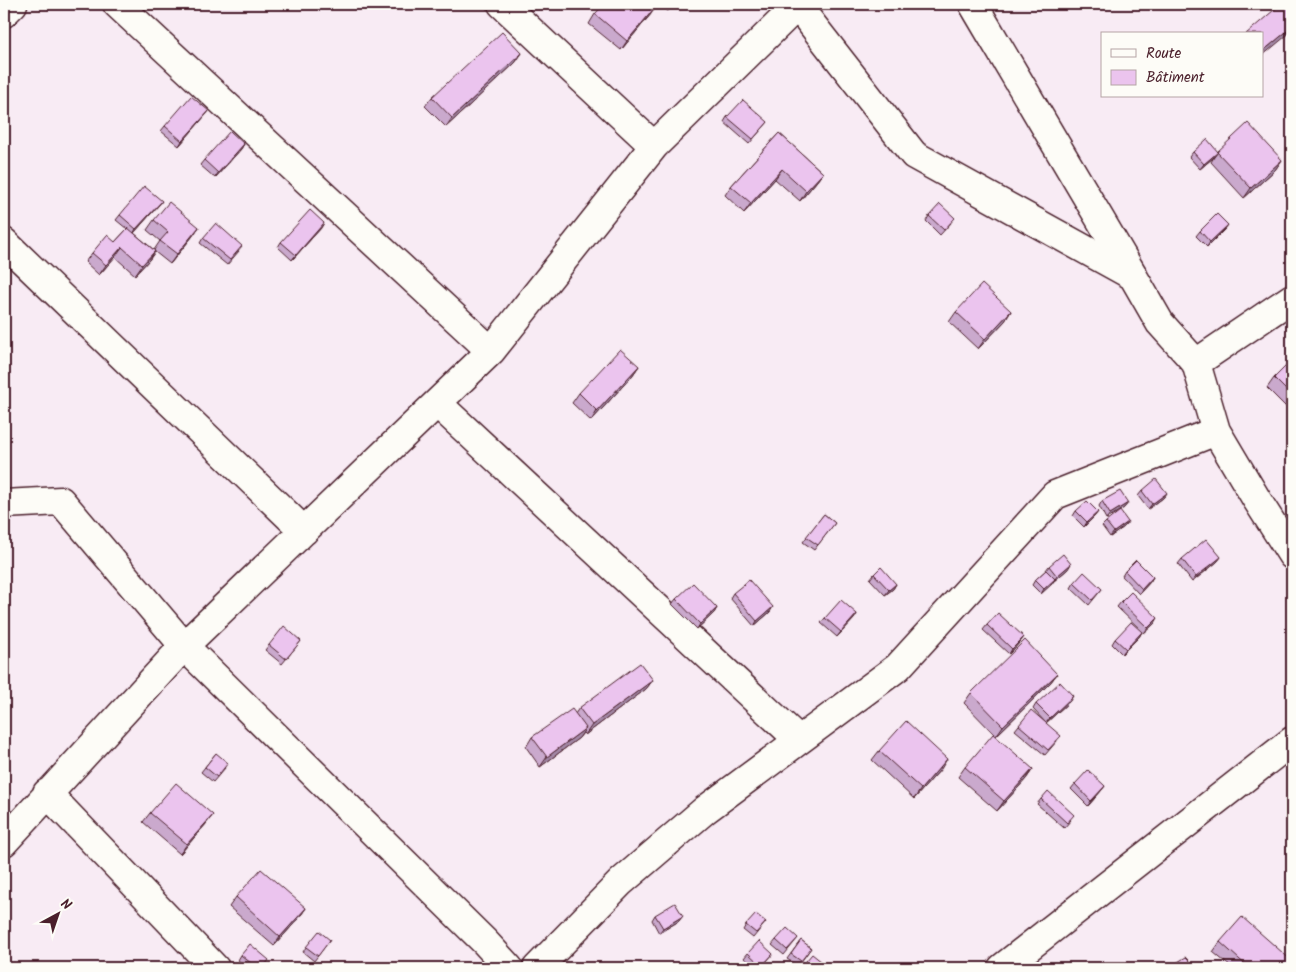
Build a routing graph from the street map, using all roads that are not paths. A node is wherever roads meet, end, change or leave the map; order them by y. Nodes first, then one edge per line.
1 (13, 4) edge
2 (117, 4) edge
3 (502, 4) edge
4 (797, 4) edge
5 (973, 4) edge
6 (4, 13) edge
7 (654, 146) junction
8 (4, 242) edge
9 (1133, 276) junction
10 (1292, 298) edge
11 (491, 351) junction
12 (1196, 363) junction
13 (437, 403) junction
14 (1216, 431) junction
15 (4, 504) edge
16 (304, 530) junction
17 (1292, 555) edge
18 (184, 646) junction
19 (799, 740) junction
20 (1292, 740) edge
21 (47, 793) junction
22 (4, 842) edge
23 (215, 968) edge
24 (509, 968) edge
25 (536, 968) edge
26 (1002, 968) edge

1 - 6 street
2 - 11 street
3 - 7 street
4 - 7 street
4 - 9 street
5 - 9 street
7 - 11 street
8 - 16 street
9 - 12 street
10 - 12 street
11 - 13 street
12 - 14 street
13 - 16 street
13 - 19 street
14 - 17 street
14 - 19 street
15 - 18 street
16 - 18 street
18 - 21 street
18 - 24 street
19 - 25 street
20 - 26 street
21 - 22 street
21 - 23 street

